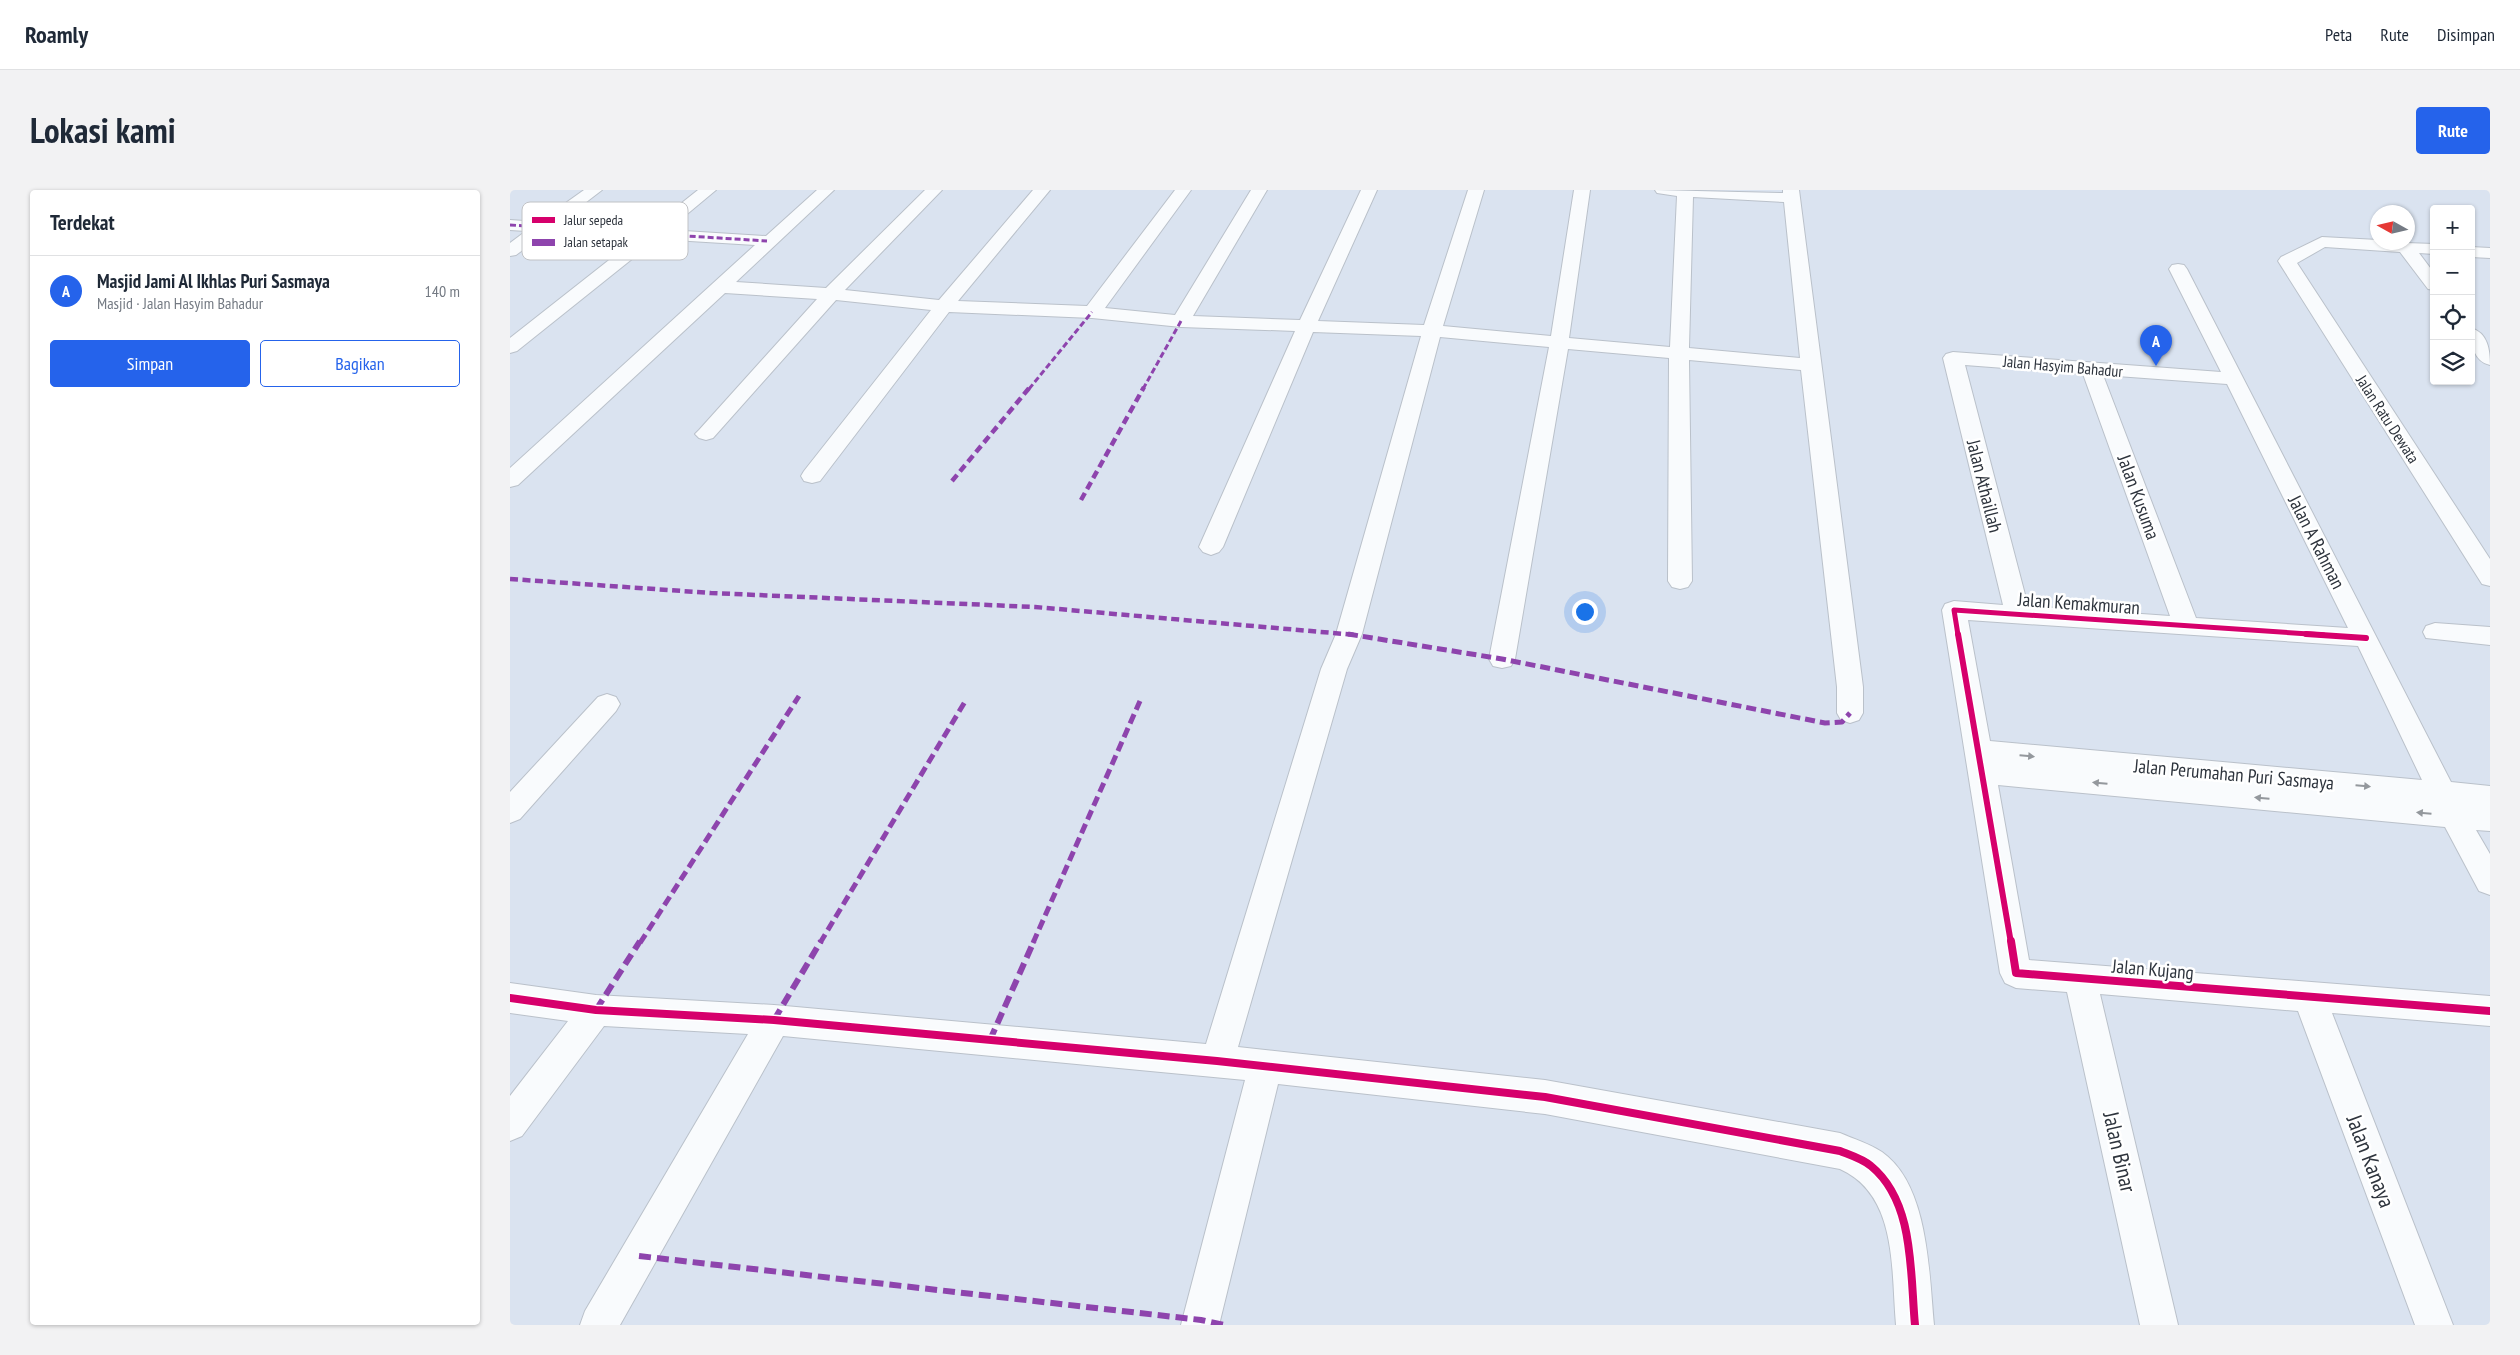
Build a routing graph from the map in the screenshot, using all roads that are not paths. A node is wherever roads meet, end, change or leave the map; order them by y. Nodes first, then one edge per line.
1 (594, 190) edge
2 (708, 190) edge
3 (826, 190) edge
4 (934, 190) edge
5 (1042, 190) edge
6 (1183, 190) edge
7 (1259, 190) edge
8 (1368, 190) edge
9 (1476, 190) edge
10 (1582, 190) edge
11 (1663, 190) edge
12 (1685, 191) edge
13 (1791, 194) edge
14 (578, 202) edge
15 (688, 206) edge
16 (688, 237) edge
17 (767, 241) junction
18 (522, 243) edge
19 (2370, 245) edge
20 (2415, 248) edge
21 (2430, 249) edge
22 (2407, 250) edge
23 (510, 251) edge
24 (2475, 252) edge
25 (2490, 253) edge
26 (620, 260) edge
27 (2178, 269) dead end
28 (2430, 280) edge
29 (722, 288) junction
30 (831, 294) junction
31 (944, 306) junction
32 (1092, 312) junction
33 (1181, 320) junction
34 (1307, 325) junction
35 (1432, 331) junction
36 (2475, 339) edge
37 (1559, 343) junction
38 (510, 347) edge
39 (1679, 354) junction
40 (1953, 358) joint
41 (2490, 359) edge
42 (1810, 365) junction
43 (2091, 369) junction
44 (2234, 379) junction
45 (706, 434) dead end
46 (812, 476) dead end
47 (510, 480) edge
48 (1210, 547) dead end
49 (2490, 578) edge
50 (1680, 581) dead end
51 (2018, 614) junction
52 (2186, 625) junction
53 (2435, 632) dead end
54 (2490, 636) edge
55 (2366, 638) junction
56 (1502, 659) dead end
57 (607, 704) dead end
58 (1850, 713) dead end
59 (1980, 762) junction
60 (2490, 798) edge
61 (2448, 805) junction
62 (510, 811) edge
63 (2490, 819) edge
64 (2490, 882) edge
65 (2080, 978) junction
66 (2309, 997) junction
67 (510, 998) edge
68 (596, 1010) junction
69 (2490, 1011) edge
70 (774, 1020) junction
71 (1217, 1061) junction
72 (1265, 1067) junction
73 (510, 1124) edge
74 (598, 1325) edge
75 (1200, 1325) edge
76 (1915, 1325) edge
77 (2159, 1325) edge
78 (2434, 1325) edge

1 - 14 street
2 - 15 street
3 - 17 street
4 - 30 street
5 - 31 street
6 - 32 street
7 - 33 street
8 - 34 street
9 - 35 street
10 - 37 street
11 - 12 street
12 - 13 street
12 - 39 street
13 - 42 street
16 - 17 street
17 - 29 street
18 - 23 street
19 - 49 street, Jalan Ratu Dewata
20 - 21 street
22 - 28 street
24 - 25 street
26 - 38 street
27 - 44 street, Jalan A Rahman
29 - 30 street
29 - 47 street
30 - 31 street
30 - 45 street
31 - 32 street
31 - 46 street
32 - 33 street
33 - 34 street
34 - 35 street
34 - 48 street
35 - 37 street
35 - 71 street
36 - 41 street
37 - 39 street
37 - 56 street
39 - 42 street
39 - 50 street
40 - 43 street, Jalan Hasyim Bahadur
40 - 51 street, Jalan Athaillah
42 - 58 street
43 - 44 street, Jalan Hasyim Bahadur
43 - 52 street, Jalan Kusuma
44 - 55 street, Jalan A Rahman
51 - 52 street, Jalan Kemakmuran
51 - 59 street, Jalan Kemakmuran
52 - 55 street, Jalan Kemakmuran
53 - 54 street
55 - 61 street, Jalan A Rahman
57 - 62 street
59 - 61 street, Jalan Perumahan Puri Sasmaya
59 - 65 street, Jalan Kujang
60 - 61 street, Jalan Perumahan Puri Sasmaya
61 - 63 street, Jalan Perumahan Puri Sasmaya
61 - 64 street, Jalan A Rahman
65 - 66 street, Jalan Kujang
65 - 77 street, Jalan Binar
66 - 69 street, Jalan Kujang
66 - 78 street, Jalan Kanaya
67 - 68 street
68 - 70 street
68 - 73 street
70 - 71 street
70 - 74 street
71 - 72 street
72 - 75 street
72 - 76 street

